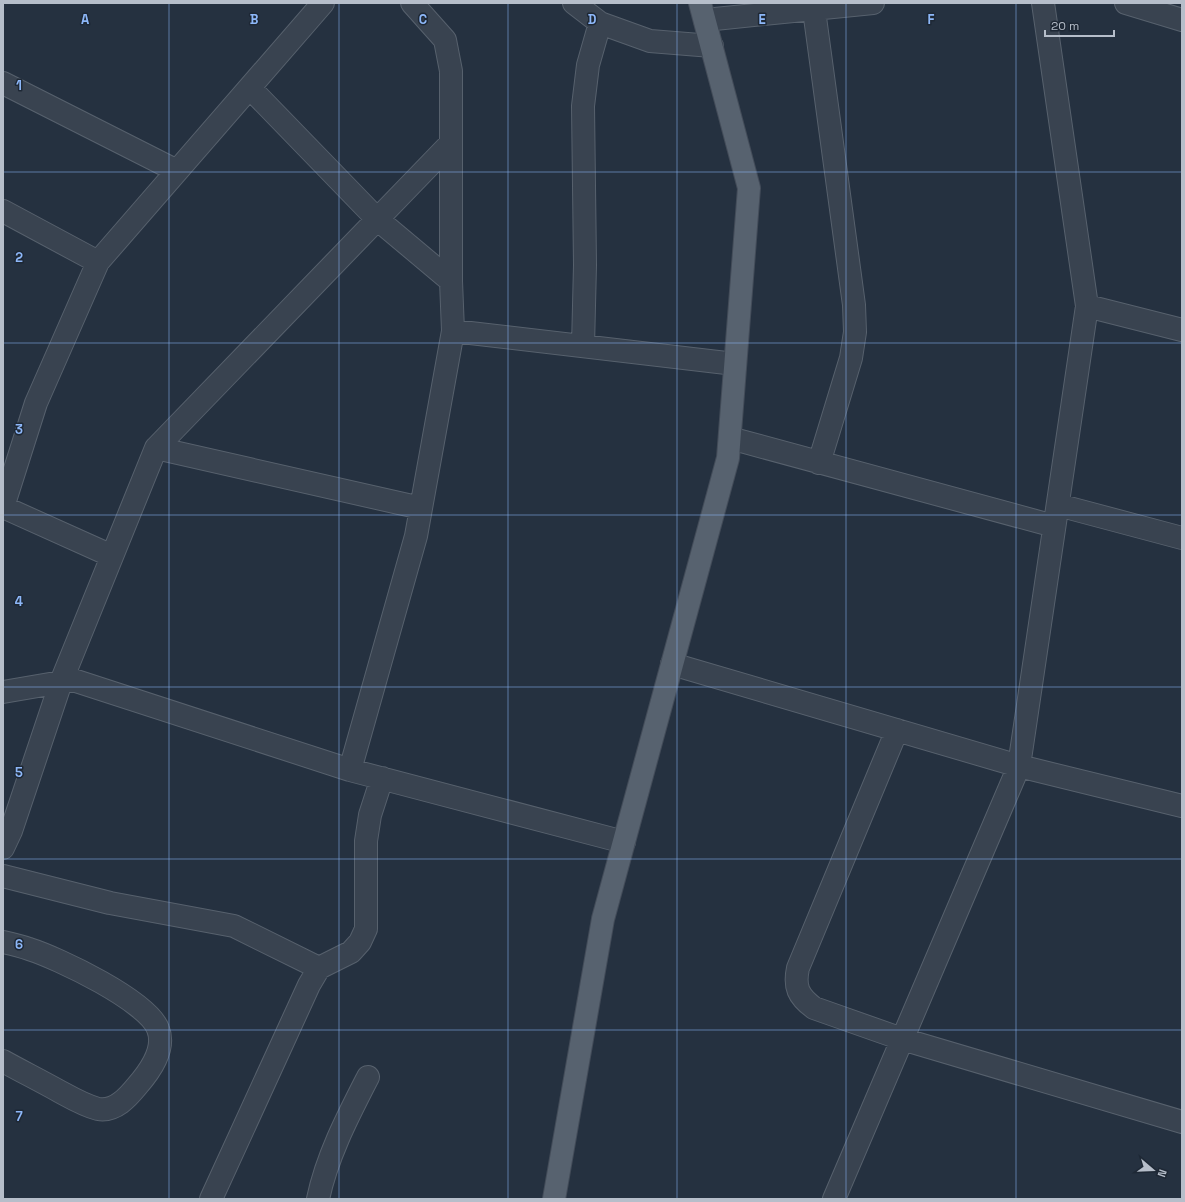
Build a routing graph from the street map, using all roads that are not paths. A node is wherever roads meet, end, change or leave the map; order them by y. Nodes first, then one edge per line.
1 (412, 3) edge
2 (574, 3) edge
3 (873, 3) edge
4 (1043, 3) edge
5 (1126, 3) edge
6 (320, 4) edge
7 (836, 5) edge
8 (814, 10) junction
9 (703, 12) edge
10 (1182, 20) edge
11 (600, 23) junction
12 (712, 46) junction
13 (3, 83) edge
14 (250, 88) junction
15 (450, 144) junction
16 (177, 171) junction
17 (3, 210) edge
18 (377, 219) junction
19 (98, 262) junction
20 (450, 282) junction
21 (1087, 306) junction
22 (1182, 330) edge
23 (453, 331) junction
24 (583, 346) junction
25 (735, 364) junction
26 (730, 438) junction
27 (156, 448) junction
28 (819, 462) junction
29 (3, 507) edge
30 (421, 508) junction
31 (1056, 516) junction
32 (1182, 538) edge
33 (112, 556) junction
34 (672, 664) junction
35 (62, 682) junction
36 (3, 692) edge
37 (897, 730) junction
38 (1019, 766) junction
39 (350, 770) junction
40 (382, 778) junction
41 (1182, 806) edge
42 (624, 842) junction
43 (3, 848) edge
44 (3, 876) edge
45 (3, 942) edge
46 (315, 975) junction
47 (902, 1039) junction
48 (3, 1062) edge
49 (368, 1077) dead end
50 (1182, 1122) edge
51 (211, 1199) edge
52 (318, 1199) edge
53 (554, 1199) edge
54 (834, 1199) edge

1 - 15 street
2 - 11 street
3 - 7 street
4 - 21 street
5 - 10 street
6 - 14 street
7 - 8 street
8 - 9 street
8 - 28 street
9 - 12 main road
11 - 12 street
11 - 24 street
12 - 25 main road
13 - 16 street
14 - 16 street
14 - 18 street
15 - 18 street
15 - 20 street
16 - 19 street
17 - 19 street
18 - 20 street
18 - 27 street
19 - 29 street
20 - 23 street
21 - 22 street
21 - 31 street
23 - 24 street
23 - 30 street
24 - 25 street
25 - 26 main road
26 - 28 street
26 - 34 main road
27 - 30 street
27 - 33 street
28 - 31 street
29 - 33 street
30 - 39 street
31 - 32 street
31 - 38 street
33 - 35 street
34 - 37 street
34 - 42 main road
35 - 36 street
35 - 39 street
35 - 43 street
37 - 38 street
37 - 47 street
38 - 41 street
38 - 47 street
39 - 40 street
40 - 42 street
40 - 46 street
42 - 53 main road
44 - 46 street
45 - 48 street
46 - 51 street
47 - 50 street
47 - 54 street
49 - 52 street

